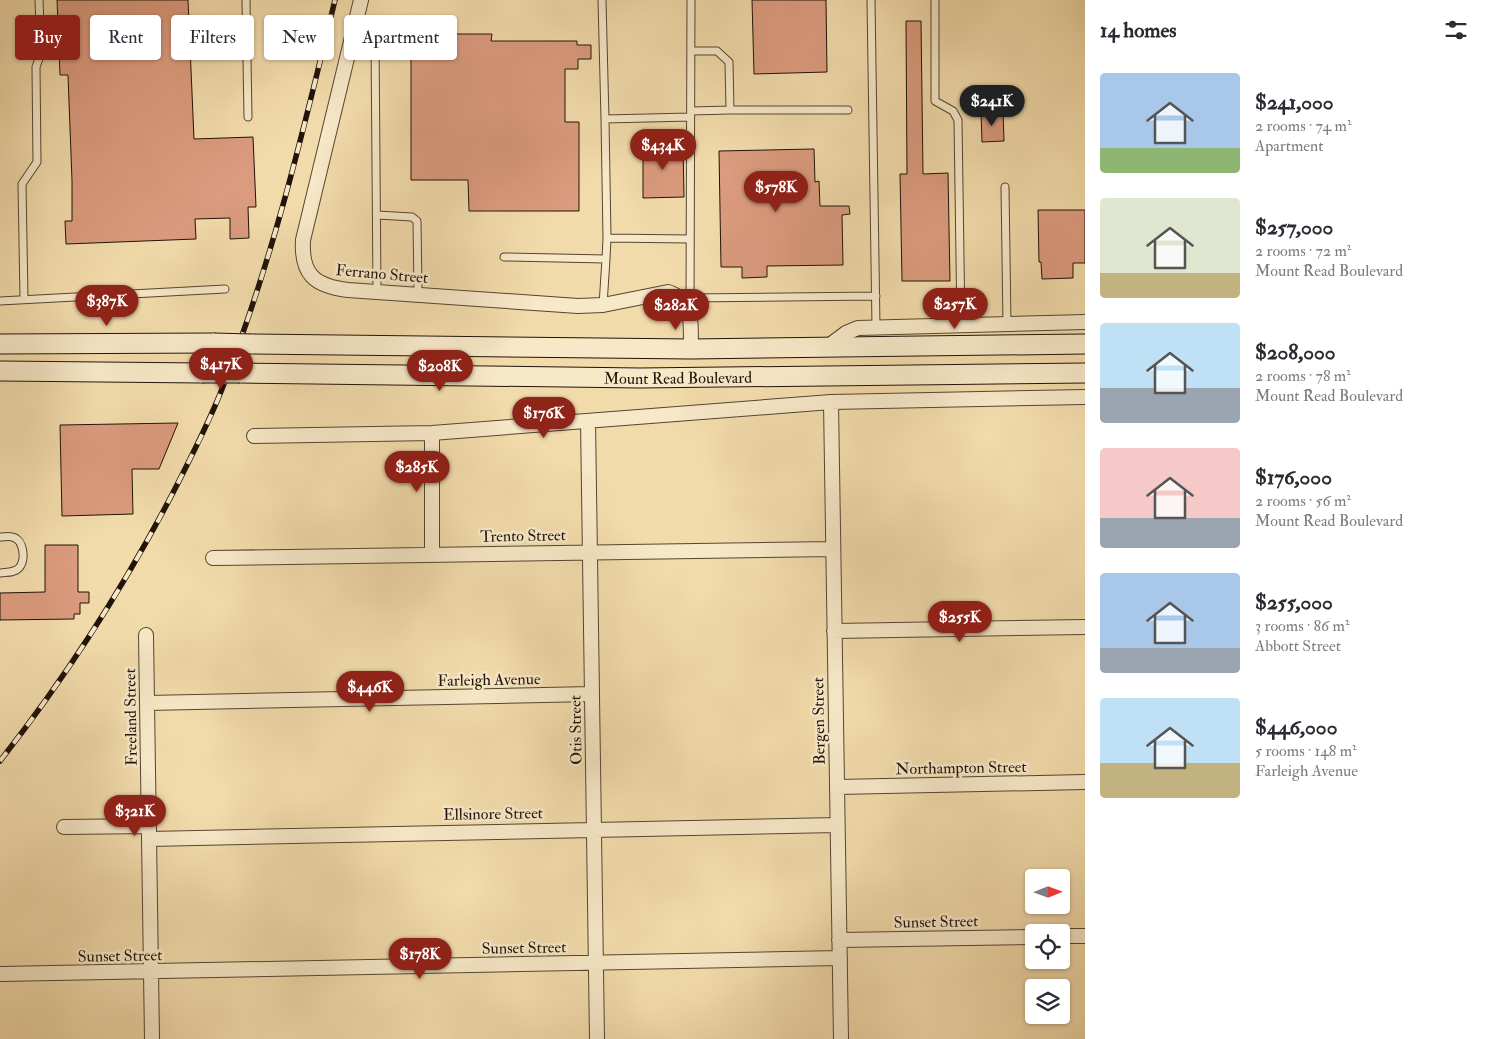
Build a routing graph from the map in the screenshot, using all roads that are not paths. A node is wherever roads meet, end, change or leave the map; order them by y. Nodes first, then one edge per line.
1 (39, 0) edge
2 (246, 0) edge
3 (361, 0) edge
4 (602, 0) edge
5 (691, 0) edge
6 (871, 0) edge
7 (935, 0) edge
8 (357, 15) edge
9 (691, 51) junction
10 (346, 60) edge
11 (375, 60) edge
12 (730, 110) junction
13 (848, 110) dead end
14 (690, 114) junction
15 (248, 117) dead end
16 (605, 119) junction
17 (1005, 187) dead end
18 (377, 215) junction
19 (607, 238) junction
20 (690, 239) junction
21 (504, 257) dead end
22 (606, 259) junction
23 (225, 290) dead end
24 (377, 291) junction
25 (418, 293) junction
26 (876, 296) junction
27 (690, 298) junction
28 (24, 299) junction
29 (0, 301) edge
30 (603, 305) junction
31 (690, 312) junction
32 (1085, 322) edge
33 (1007, 324) junction
34 (961, 325) junction
35 (876, 327) junction
36 (0, 344) edge
37 (1085, 344) edge
38 (691, 349) junction
39 (825, 349) junction
40 (0, 371) edge
41 (1085, 373) edge
42 (742, 377) junction
43 (640, 378) junction
44 (1085, 397) edge
45 (831, 402) junction
46 (588, 421) junction
47 (432, 433) junction
48 (254, 436) dead end
49 (0, 537) edge
50 (833, 549) junction
51 (590, 552) junction
52 (432, 553) junction
53 (213, 558) dead end
54 (0, 572) edge
55 (1085, 627) edge
56 (834, 631) junction
57 (146, 635) dead end
58 (592, 694) junction
59 (147, 703) junction
60 (1085, 782) edge
61 (837, 787) junction
62 (838, 825) junction
63 (64, 827) dead end
64 (594, 828) junction
65 (149, 833) junction
66 (1070, 936) edge
67 (1085, 936) edge
68 (1025, 937) edge
69 (839, 940) junction
70 (840, 958) junction
71 (596, 963) junction
72 (151, 971) junction
73 (0, 974) edge
74 (152, 1039) edge
75 (597, 1039) edge
76 (841, 1039) edge

1 - 28 lane
2 - 15 lane
3 - 8 street, Ferrano Street
4 - 16 lane
5 - 9 lane
6 - 26 lane
7 - 34 lane
9 - 12 lane
9 - 14 lane
10 - 24 street, Ferrano Street
11 - 18 lane
12 - 13 lane
12 - 14 lane
14 - 16 lane
14 - 20 lane
16 - 19 lane
17 - 33 lane
18 - 24 lane
18 - 25 lane
19 - 20 lane
19 - 22 lane
20 - 27 lane
21 - 22 lane
22 - 30 lane
23 - 28 lane
24 - 25 street, Ferrano Street
25 - 30 street, Ferrano Street
26 - 27 lane
26 - 35 lane
27 - 31 lane
28 - 29 lane
30 - 31 street, Ferrano Street
31 - 38 street
32 - 33 street
33 - 34 street
34 - 35 street
35 - 39 street
36 - 38 main road, Mount Read Boulevard, bridge
37 - 39 main road, Mount Read Boulevard
38 - 39 main road, Mount Read Boulevard
38 - 42 main road
38 - 43 main road
40 - 43 main road, Mount Read Boulevard, bridge
41 - 42 main road, Mount Read Boulevard
42 - 43 main road, Mount Read Boulevard
44 - 45 street, Mount Read Boulevard
45 - 46 street, Mount Read Boulevard
45 - 50 street, Bergen Street
46 - 47 street, Mount Read Boulevard
46 - 51 street, Otis Street
47 - 48 street, Mount Read Boulevard
47 - 52 street
49 - 54 lane
50 - 51 street, Trento Street
50 - 56 street, Bergen Street
51 - 52 street, Trento Street
51 - 58 street, Otis Street
52 - 53 street, Trento Street
55 - 56 street
56 - 61 street, Bergen Street
57 - 59 street, Freeland Street
58 - 59 street, Farleigh Avenue
58 - 64 street, Otis Street
59 - 65 street, Freeland Street
60 - 61 street, Northampton Street
61 - 62 street, Bergen Street
62 - 64 street, Ellsinore Street
62 - 69 street, Bergen Street
63 - 65 street, Ellsinore Street
64 - 65 street, Ellsinore Street
64 - 71 street, Otis Street
65 - 72 street, Freeland Street
66 - 67 street
68 - 69 street, Sunset Street
69 - 70 street, Bergen Street
70 - 71 street, Sunset Street
70 - 76 street, Bergen Street
71 - 72 street, Sunset Street
71 - 75 street, Otis Street
72 - 73 street, Sunset Street
72 - 74 street, Freeland Street

